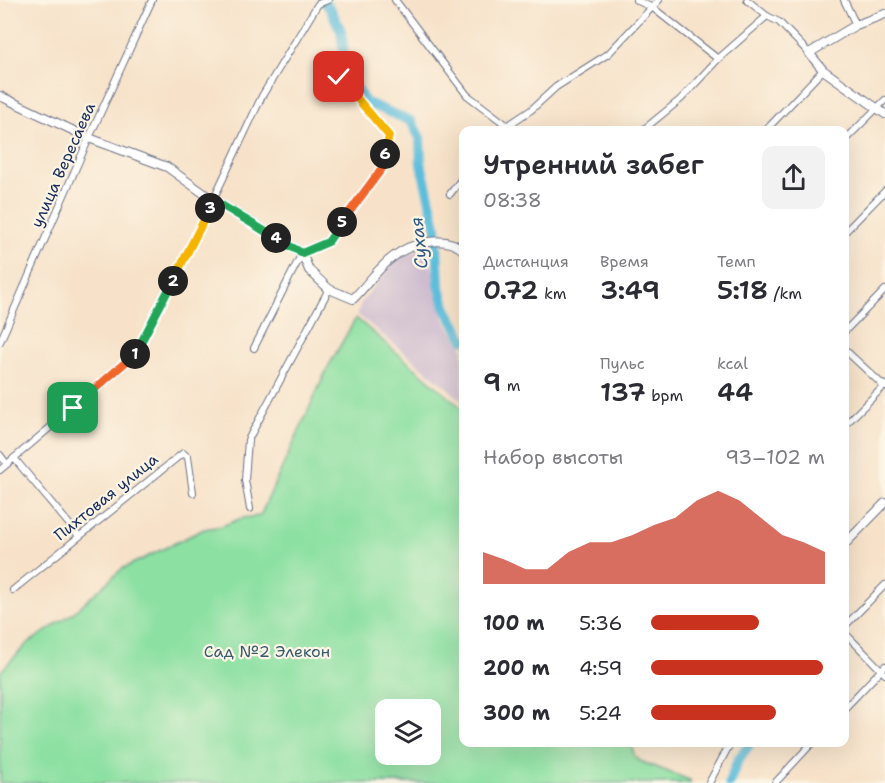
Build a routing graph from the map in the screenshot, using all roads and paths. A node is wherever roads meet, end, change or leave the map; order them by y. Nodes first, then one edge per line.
1 (152, 0) edge
2 (328, 0) edge
3 (395, 0) edge
4 (636, 0) edge
5 (659, 0) edge
6 (747, 0) edge
7 (844, 0) edge
8 (653, 8) junction
9 (885, 14) edge
10 (767, 16) junction
11 (856, 25) junction
12 (809, 53) junction
13 (718, 59) junction
14 (823, 70) junction
15 (339, 77) dead end
16 (0, 96) edge
17 (885, 100) edge
18 (878, 107) junction
19 (885, 114) edge
20 (504, 126) edge
21 (512, 126) edge
22 (648, 126) edge
23 (769, 126) edge
24 (849, 136) edge
25 (89, 138) junction
26 (459, 182) edge
27 (885, 191) edge
28 (450, 194) dead end
29 (213, 200) junction
30 (849, 228) edge
31 (459, 245) edge
32 (302, 253) junction
33 (329, 289) junction
34 (885, 290) edge
35 (849, 327) edge
36 (0, 342) edge
37 (254, 348) dead end
38 (849, 354) edge
39 (885, 386) edge
40 (849, 421) edge
41 (0, 455) edge
42 (14, 458) junction
43 (7, 464) junction
44 (0, 470) edge
45 (193, 493) dead end
46 (885, 503) edge
47 (250, 509) dead end
48 (79, 536) junction
49 (849, 540) edge
50 (885, 585) edge
51 (13, 590) dead end
52 (849, 622) edge
53 (849, 637) edge
54 (884, 670) edge
55 (849, 704) edge
56 (728, 747) edge
57 (808, 747) edge
58 (709, 783) edge
59 (775, 783) edge

1 - 25 street, улица Вересаева
2 - 29 street
3 - 20 street
4 - 8 street
5 - 8 street
6 - 10 street
7 - 11 street
8 - 13 street
8 - 21 street
9 - 11 street
10 - 12 street
10 - 13 street
11 - 12 street
12 - 14 street
13 - 22 street
14 - 18 street
14 - 23 street
15 - 32 street
16 - 25 street
17 - 18 street
18 - 19 street
18 - 24 street
25 - 29 street
25 - 36 street, улица Вересаева
26 - 28 street
27 - 30 street
29 - 32 street
29 - 42 street
31 - 33 street
32 - 33 street
32 - 37 street
33 - 47 street
34 - 35 street
38 - 39 street
39 - 40 street
41 - 43 street
42 - 43 street
42 - 48 street
43 - 44 street
45 - 48 street, Пихтовая улица
46 - 49 street
48 - 51 street, Пихтовая улица
50 - 52 street
53 - 54 street
54 - 55 street
56 - 58 street
57 - 59 street

